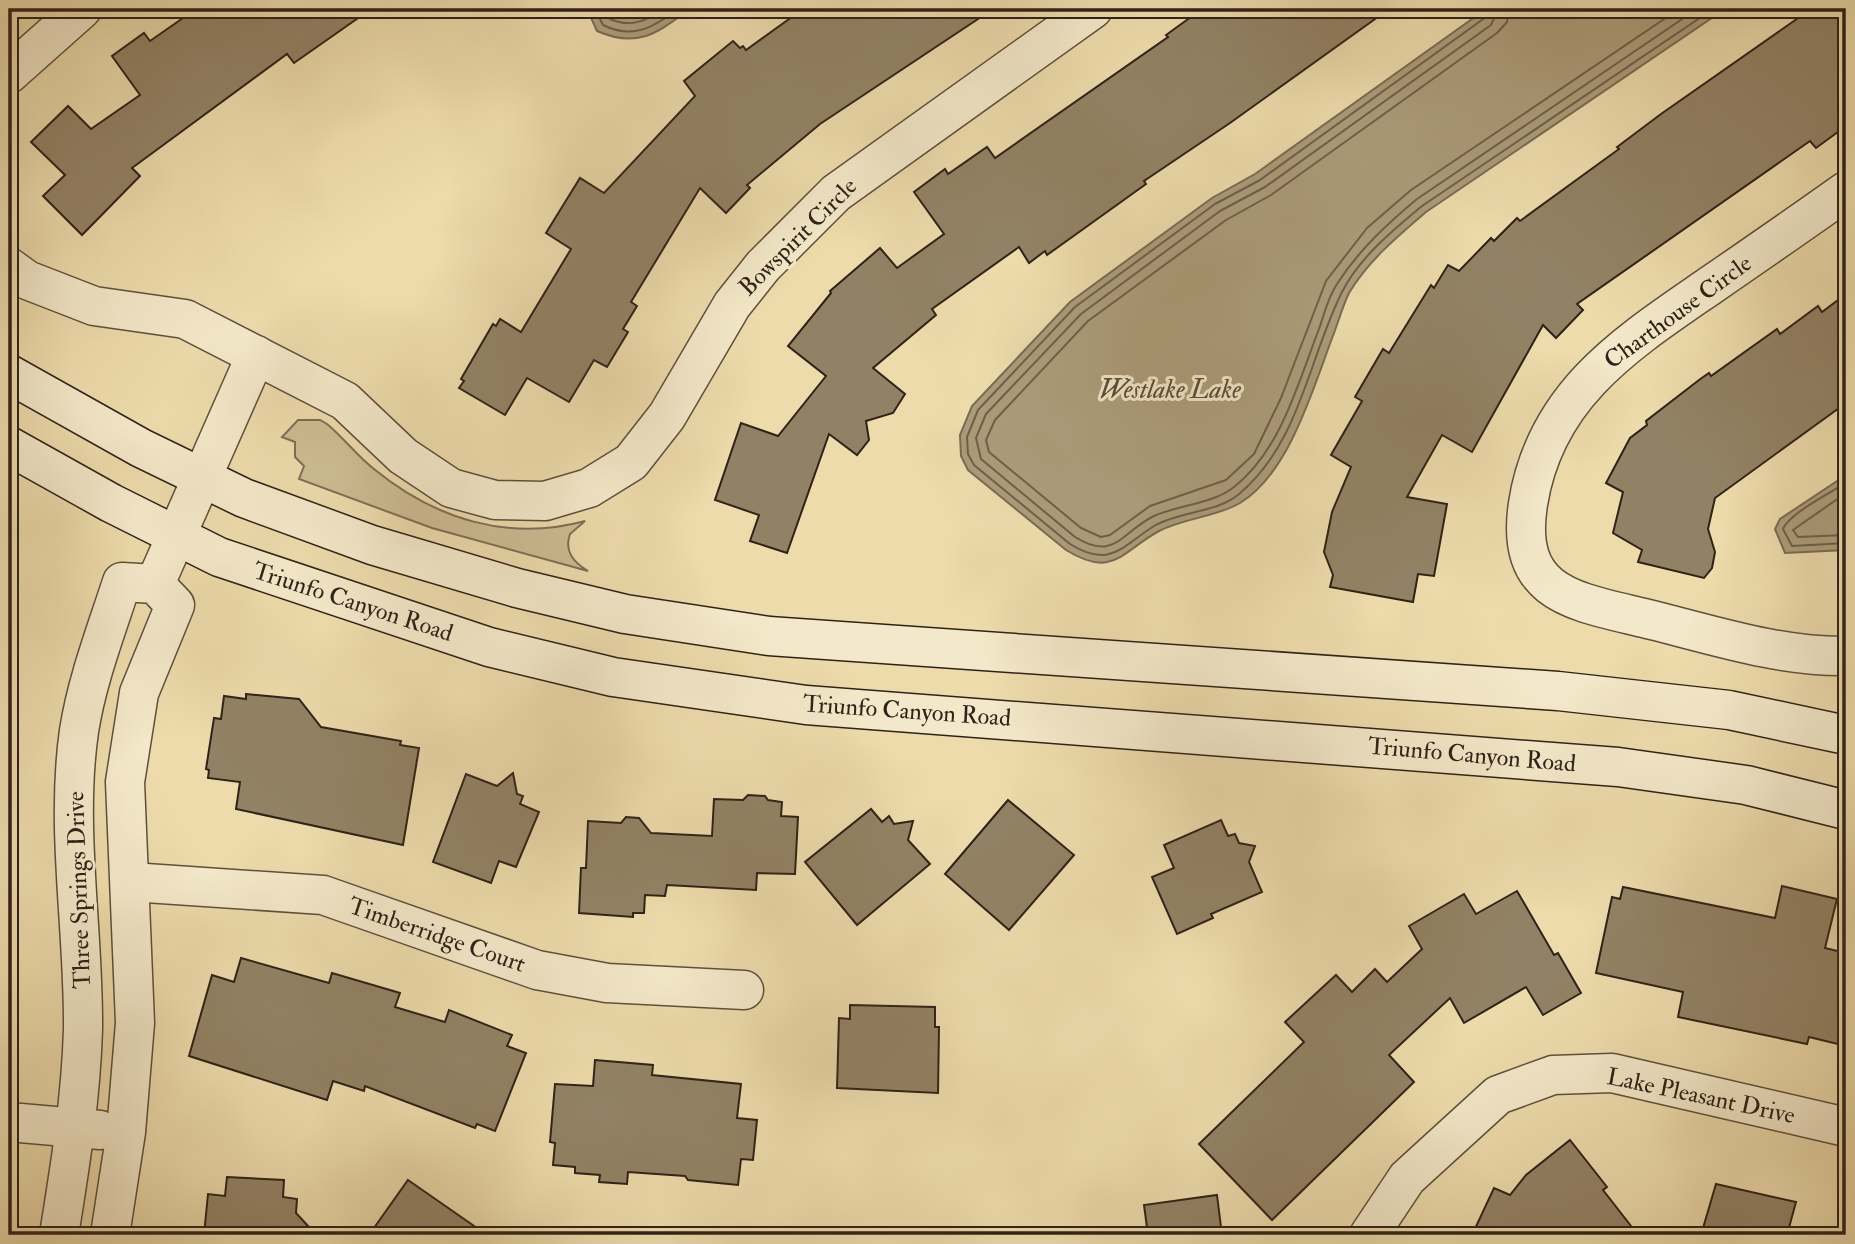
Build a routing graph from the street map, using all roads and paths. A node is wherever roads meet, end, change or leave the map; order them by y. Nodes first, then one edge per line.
1 (82, 9) edge
2 (1093, 9) edge
3 (9, 74) edge
4 (1846, 191) edge
5 (9, 267) edge
6 (256, 355) junction
7 (9, 374) edge
8 (9, 446) edge
9 (201, 478) junction
10 (176, 535) junction
11 (155, 584) junction
12 (1846, 656) edge
13 (1846, 735) edge
14 (1846, 810) edge
15 (131, 882) junction
16 (744, 990) dead end
17 (9, 1122) edge
18 (1846, 1127) edge
19 (76, 1128) junction
20 (126, 1132) junction
21 (59, 1235) edge
22 (110, 1235) edge
23 (1369, 1235) edge

1 - 3 street
2 - 6 street, Bowspirit Circle
4 - 12 street, Charthouse Circle
5 - 6 street
6 - 9 street
7 - 9 street
8 - 10 street, Triunfo Canyon Road
9 - 10 street
9 - 13 street
10 - 11 street
10 - 14 street, Triunfo Canyon Road
11 - 15 street, Three Springs Drive
11 - 19 street, Three Springs Drive
15 - 16 street, Timberridge Court
15 - 20 street, Three Springs Drive
17 - 19 street
18 - 23 street, Lake Pleasant Drive
19 - 20 street
19 - 21 street, Three Springs Drive
20 - 22 street, Three Springs Drive

